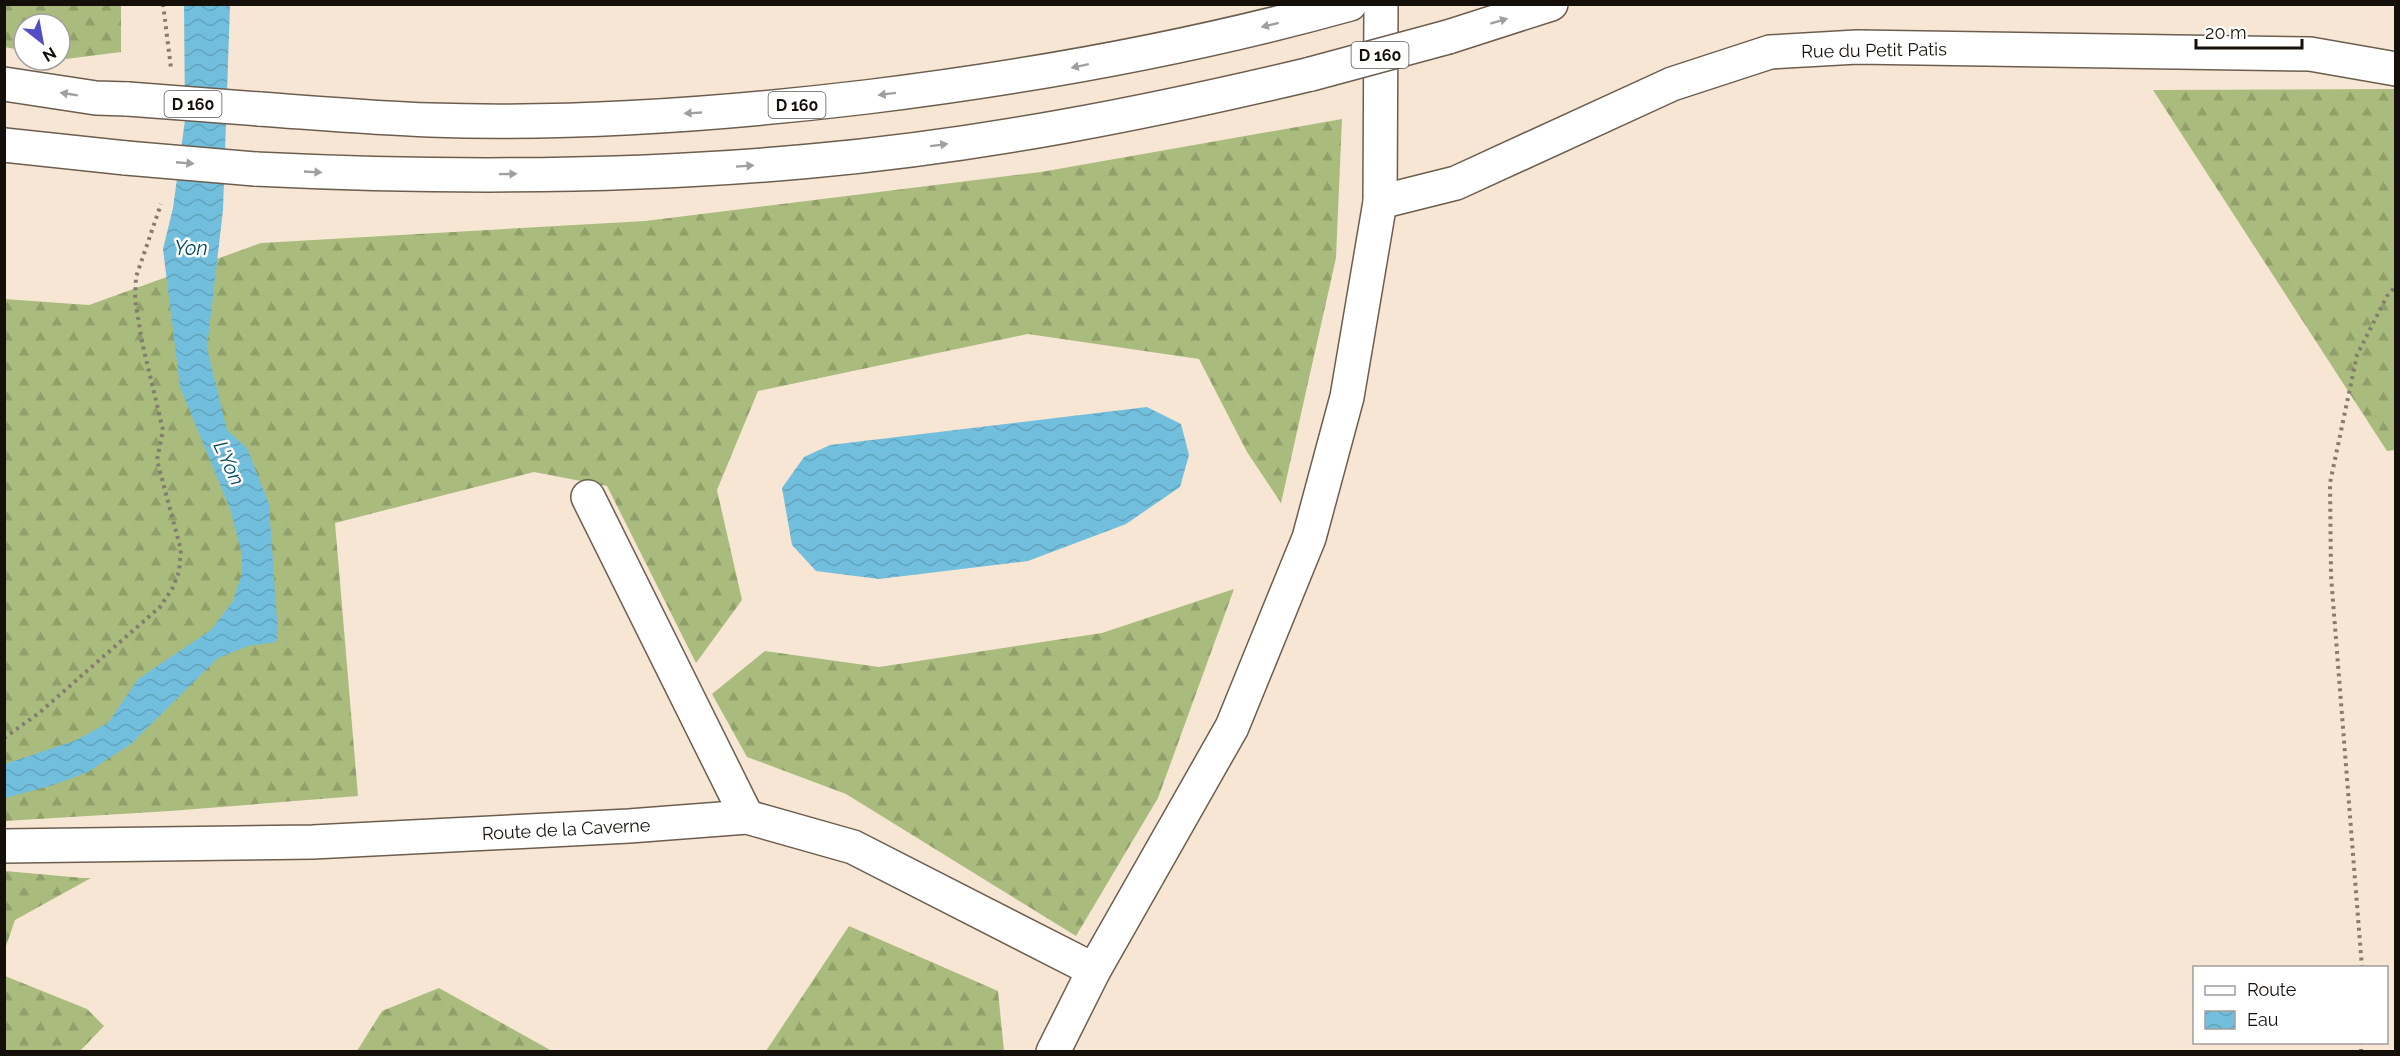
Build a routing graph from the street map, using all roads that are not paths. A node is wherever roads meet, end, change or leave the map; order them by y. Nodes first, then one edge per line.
1 (1381, 4) edge
2 (1551, 4) edge
3 (1339, 8) edge
4 (2396, 69) edge
5 (4, 84) edge
6 (4, 145) edge
7 (1380, 202) junction
8 (588, 497) dead end
9 (747, 818) junction
10 (4, 846) edge
11 (1094, 970) junction
12 (1053, 1052) edge

1 - 7 main road
6 -> 2 main road, D 160, bridge
3 -> 5 main road, D 160, bridge
4 - 7 main road, Rue du Petit Patis
7 - 11 main road
8 - 9 main road
9 - 10 main road, Route de la Caverne
9 - 11 main road, Route de la Caverne
11 - 12 main road

